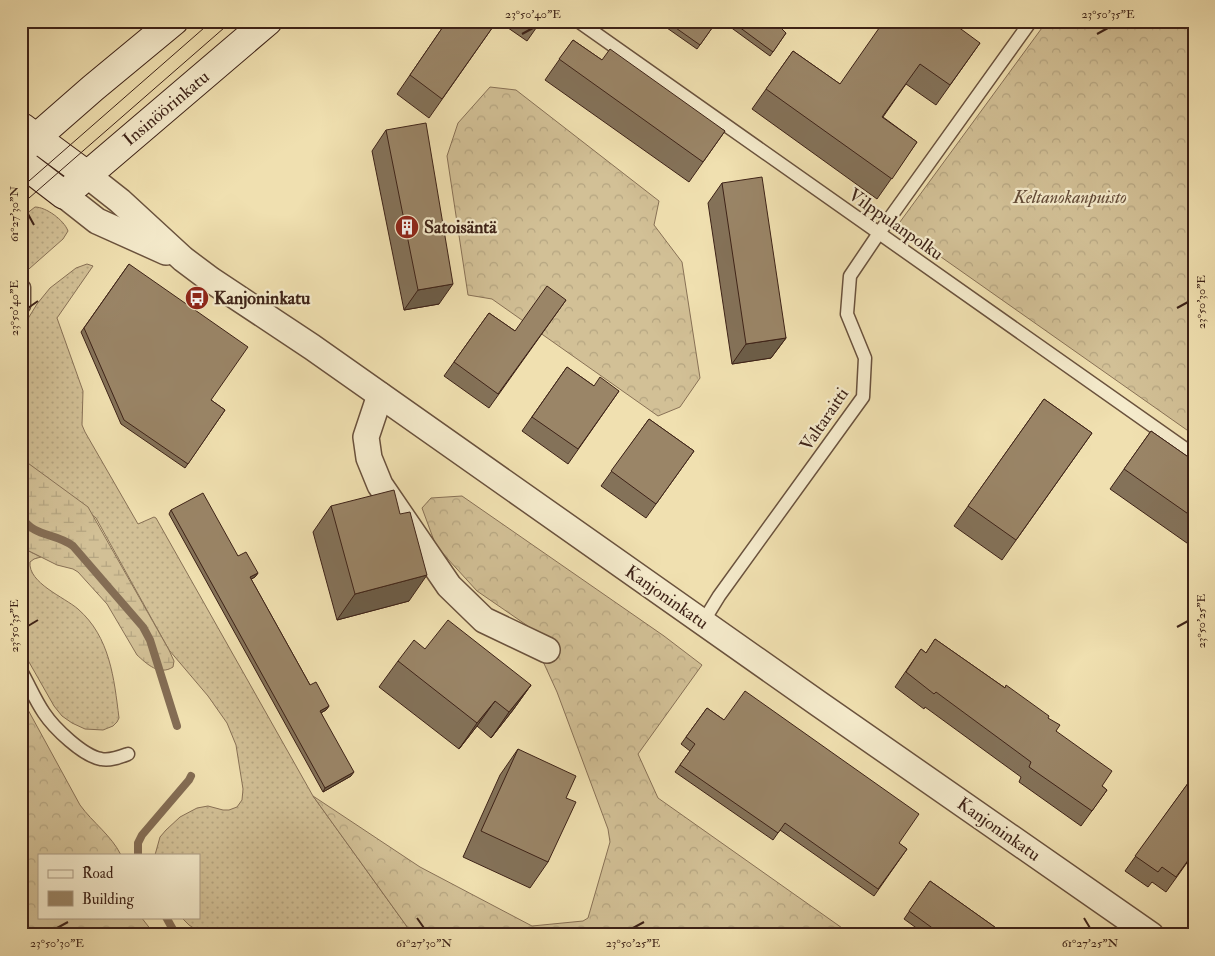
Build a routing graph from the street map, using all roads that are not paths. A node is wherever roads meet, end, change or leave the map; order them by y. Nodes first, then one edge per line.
1 (174, 21) edge
2 (268, 21) edge
3 (578, 21) edge
4 (1031, 21) edge
5 (26, 138) edge
6 (21, 162) edge
7 (87, 175) junction
8 (64, 195) junction
9 (879, 233) junction
10 (183, 259) junction
11 (24, 287) dead end
12 (21, 309) edge
13 (380, 395) junction
14 (1194, 455) edge
15 (703, 622) junction
16 (547, 650) dead end
17 (21, 671) edge
18 (128, 754) dead end
19 (1151, 935) edge

1 - 5 main road
2 - 7 main road, Insinöörinkatu
3 - 9 lane, Vilppulanpolku
4 - 9 lane, Valtaraitti
5 - 7 main road, Kanjoninkatu
6 - 8 main road, Kanjoninkatu
7 - 8 main road, Insinöörinkatu
7 - 10 street, Kanjoninkatu
8 - 10 street, Kanjoninkatu
9 - 14 lane, Vilppulanpolku
9 - 15 lane, Valtaraitti
10 - 13 street, Kanjoninkatu
11 - 12 lane
13 - 15 street, Kanjoninkatu
13 - 16 street
15 - 19 street, Kanjoninkatu
17 - 18 lane

